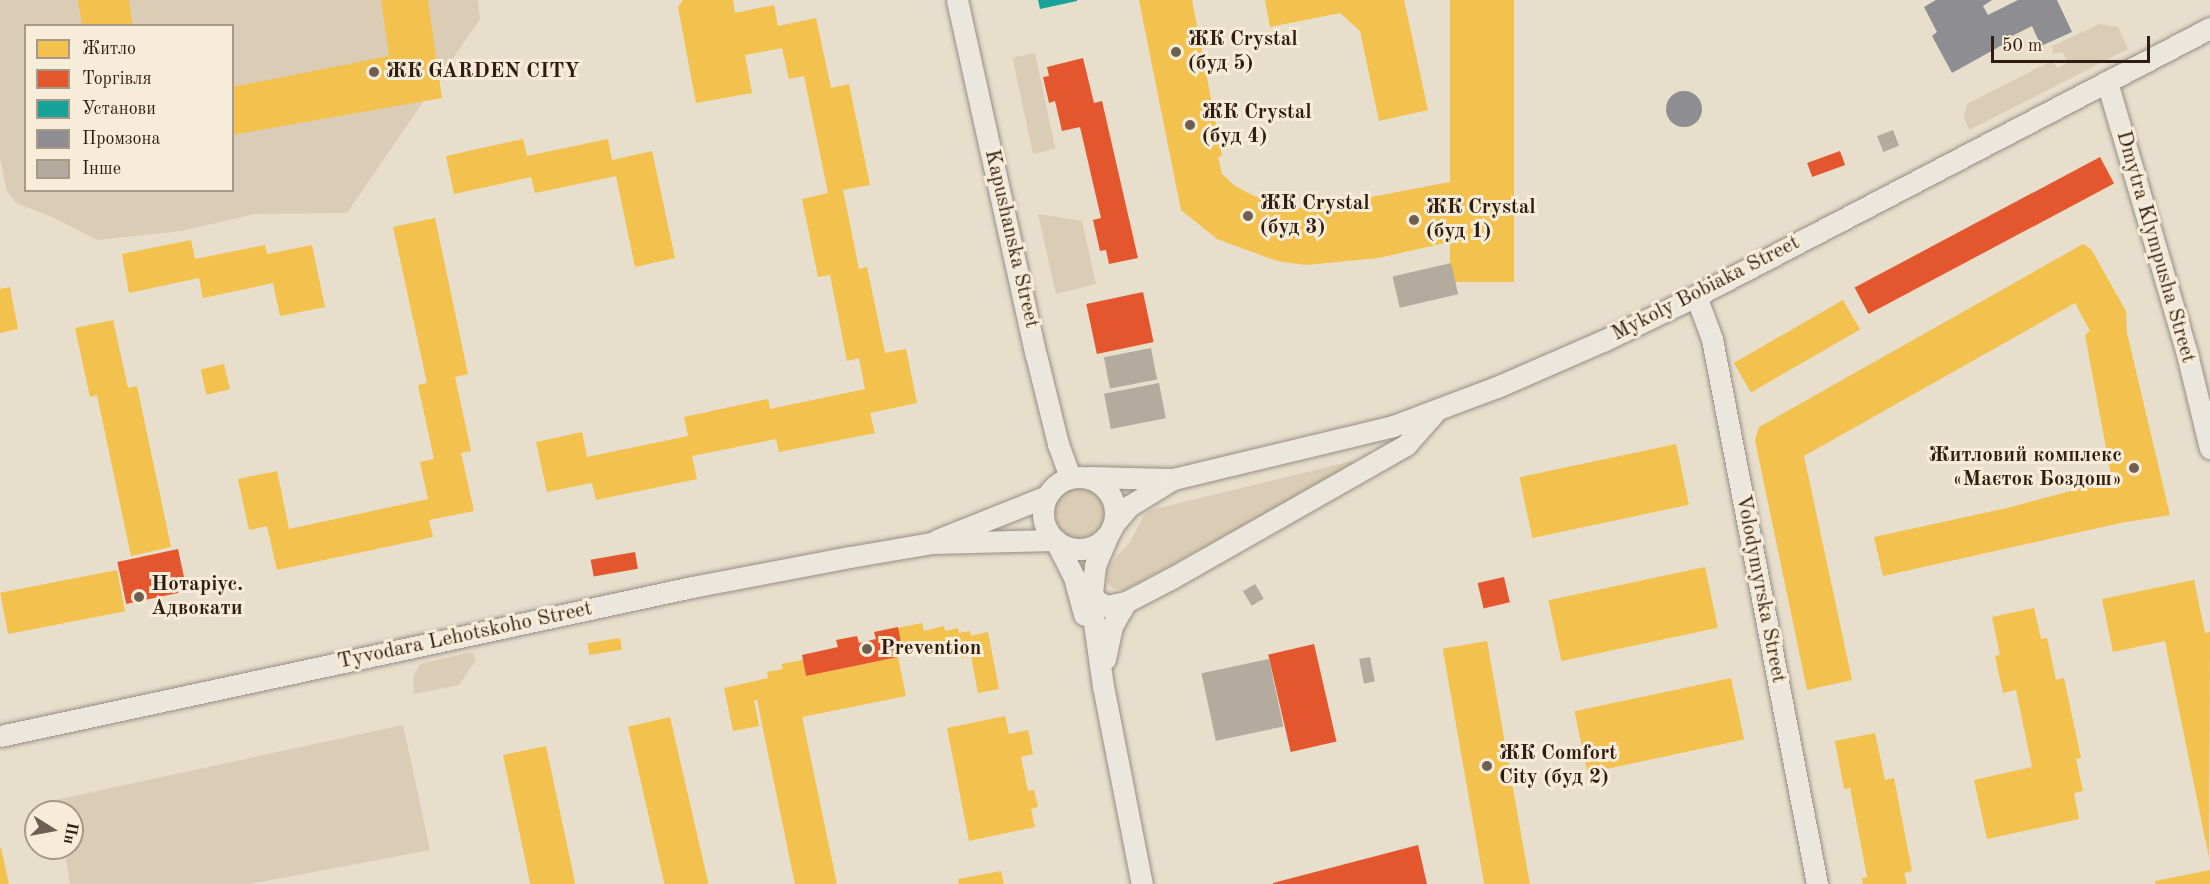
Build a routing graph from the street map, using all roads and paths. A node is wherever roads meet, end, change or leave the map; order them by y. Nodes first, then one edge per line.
1 (957, 0) edge
2 (2210, 28) edge
3 (2107, 82) junction
4 (1696, 296) junction
5 (1435, 412) junction
6 (2210, 448) edge
7 (1080, 477) junction
8 (1173, 479) junction
9 (1047, 496) junction
10 (1111, 530) junction
11 (1054, 540) junction
12 (931, 543) junction
13 (1090, 592) junction
14 (1126, 602) junction
15 (1103, 686) junction
16 (0, 736) edge
17 (1142, 884) edge
18 (1817, 884) edge

1 - 7 street, Kapushanska Street
2 - 3 street, Mykoly Bobiaka Street
3 - 4 street, Mykoly Bobiaka Street
3 - 6 street, Dmytra Klympusha Street
4 - 5 street, Mykoly Bobiaka Street
4 - 18 street, Volodymyrska Street
5 - 8 street, Mykoly Bobiaka Street
5 - 14 street
7 - 8 street, Mykoly Bobiaka Street
7 - 9 street
7 - 10 street
8 - 10 street, Mykoly Bobiaka Street
9 - 11 street
9 - 12 street, Tyvodara Lehotskoho Street
10 - 11 street
10 - 13 street
11 - 12 street, Tyvodara Lehotskoho Street
11 - 15 street
12 - 16 street, Tyvodara Lehotskoho Street
13 - 14 street
13 - 15 street
14 - 15 street
15 - 17 street

